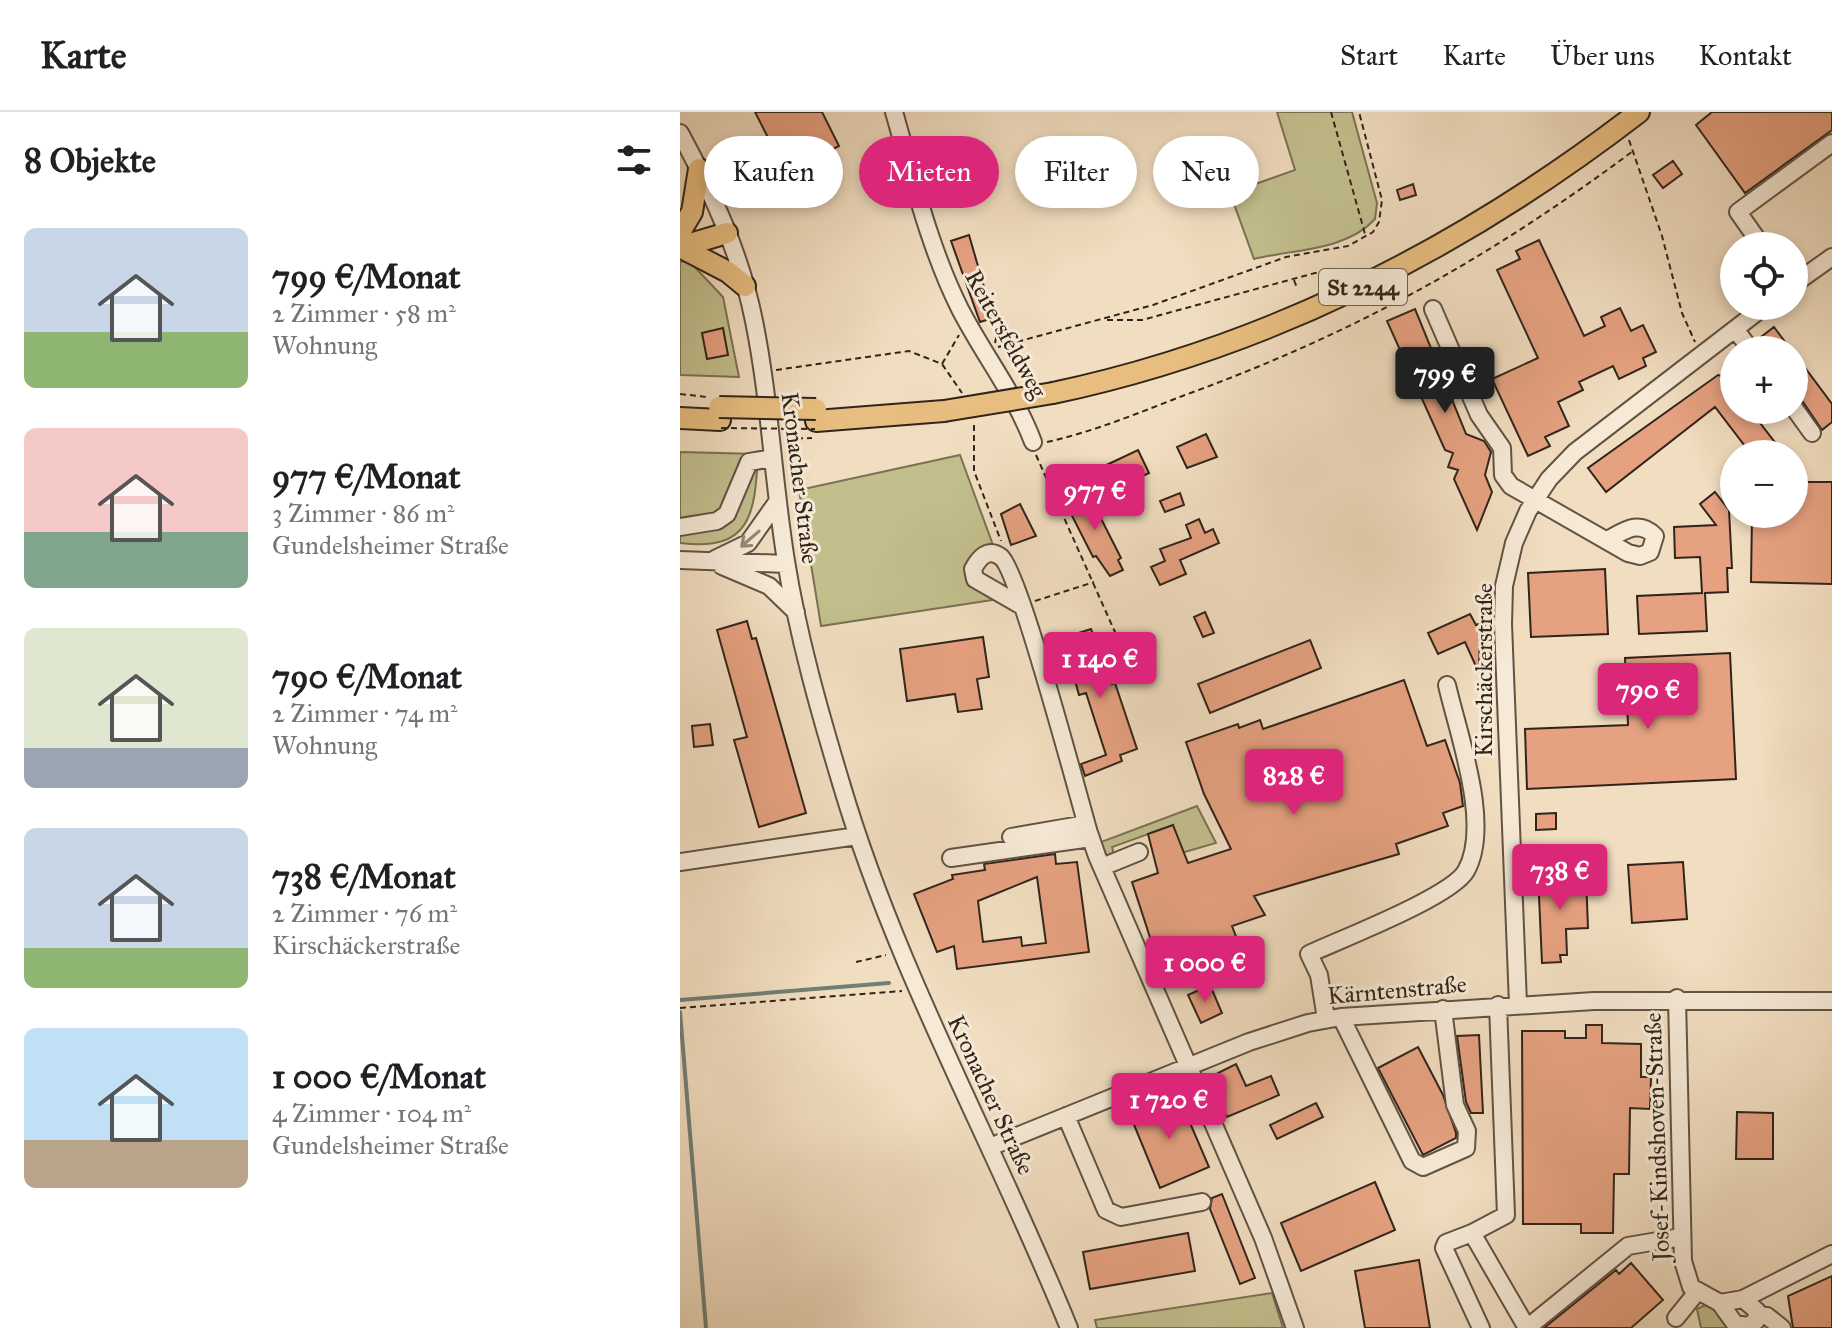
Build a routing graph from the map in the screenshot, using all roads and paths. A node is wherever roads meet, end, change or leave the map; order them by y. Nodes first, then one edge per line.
1 (894, 112) edge
2 (1331, 112) edge
3 (1359, 112) edge
4 (1619, 112) edge
5 (1639, 112) edge
6 (680, 133) edge
7 (1628, 135) dead end
8 (1832, 143) edge
9 (1633, 151) junction
10 (699, 169) junction
11 (680, 232) edge
12 (1752, 232) edge
13 (727, 233) junction
14 (1365, 236) junction
15 (680, 247) edge
16 (1832, 257) edge
17 (1337, 272) dead end
18 (1808, 274) edge
19 (1293, 279) junction
20 (745, 286) junction
21 (1297, 288) dead end
22 (959, 306) junction
23 (1433, 309) dead end
24 (1102, 320) junction
25 (1747, 320) edge
26 (998, 329) dead end
27 (1735, 329) junction
28 (1740, 336) edge
29 (1704, 353) junction
30 (942, 364) dead end
31 (1049, 387) junction
32 (680, 394) edge
33 (680, 405) edge
34 (720, 413) junction
35 (680, 418) edge
36 (816, 424) junction
37 (1806, 424) edge
38 (1812, 433) dead end
39 (771, 439) junction
40 (1033, 442) junction
41 (773, 458) junction
42 (1534, 500) junction
43 (777, 502) junction
44 (680, 527) edge
45 (1607, 540) dead end
46 (680, 560) edge
47 (709, 561) junction
48 (786, 564) junction
49 (1095, 582) junction
50 (1022, 606) joint
51 (796, 612) junction
52 (1127, 659) dead end
53 (1447, 685) dead end
54 (1088, 831) junction
55 (857, 836) junction
56 (1011, 837) dead end
57 (1139, 852) dead end
58 (951, 858) dead end
59 (680, 862) edge
60 (1102, 867) junction
61 (900, 952) junction
62 (856, 962) dead end
63 (892, 993) dead end
64 (1677, 998) junction
65 (1832, 1001) edge
66 (1518, 1004) junction
67 (1498, 1005) junction
68 (680, 1008) edge
69 (1443, 1009) junction
70 (1334, 1018) junction
71 (1187, 1068) junction
72 (1066, 1116) junction
73 (990, 1147) junction
74 (1202, 1202) dead end
75 (1472, 1233) junction
76 (1681, 1237) junction
77 (1832, 1254) edge
78 (1697, 1292) junction
79 (1743, 1299) junction
80 (1720, 1303) junction
81 (1757, 1315) junction
82 (1676, 1318) dead end
83 (1069, 1328) edge
84 (1295, 1328) edge
85 (1481, 1328) edge
86 (1782, 1328) edge

1 - 22 street, Reitersfeldweg
2 - 14 path
3 - 14 path
4 - 31 main road, St 2244
5 - 31 main road, St 2244
6 - 10 street, Kronacher Straße
7 - 9 path
8 - 12 street
9 - 29 path
9 - 40 path
10 - 11 main road
10 - 13 street, Kronacher Straße
13 - 15 main road
13 - 20 street, Kronacher Straße
14 - 24 path
15 - 20 main road
16 - 18 street
17 - 19 path
19 - 21 path
19 - 24 path
20 - 39 street, Kronacher Straße
22 - 30 path
22 - 40 street, Reitersfeldweg
23 - 42 street
24 - 26 path
25 - 27 street, Kirschäckerstraße
27 - 28 street
27 - 29 street, Kirschäckerstraße
29 - 42 street, Kirschäckerstraße
31 - 36 main road, St 2244
32 - 34 path
33 - 34 main road, St 2244
34 - 35 main road, St 2244
34 - 36 main road, St 2244
34 - 36 path, bridge
36 - 39 path
37 - 38 street
39 - 41 street, Kronacher Straße
40 - 49 path
41 - 43 street, Kronacher Straße
41 - 44 street
42 - 45 street
42 - 66 street, Kirschäckerstraße
43 -> 47 street
43 - 48 street, Kronacher Straße
46 - 47 street
47 - 48 street
47 - 51 street
48 - 51 street, Kronacher Straße
49 - 50 path
49 - 52 path
50 - 54 street
51 - 55 street, Kronacher Straße
53 - 70 street
54 - 56 street
54 - 58 street
54 - 60 street
55 - 59 street
55 - 61 street, Kronacher Straße
57 - 60 street
60 - 71 street
61 - 62 path
61 - 73 street, Kronacher Straße
63 - 68 path
64 - 65 street, Kärntenstraße
64 - 66 street, Kärntenstraße
64 - 76 street, Josef-Kindshoven-Straße
66 - 67 street, Kärntenstraße
67 - 69 street, Kärntenstraße
67 - 75 street
69 - 70 street, Kärntenstraße
69 - 70 street
70 - 71 street, Kärntenstraße
71 - 72 street, Kärntenstraße
71 - 84 street
72 - 73 street, Kärntenstraße
72 - 74 street
73 - 83 street, Kronacher Straße
75 - 76 street
75 - 85 street
76 - 78 street, Josef-Kindshoven-Straße
77 - 79 street
78 - 80 street
78 - 82 street
79 - 80 street
79 - 81 street
80 - 81 street
81 - 86 street

